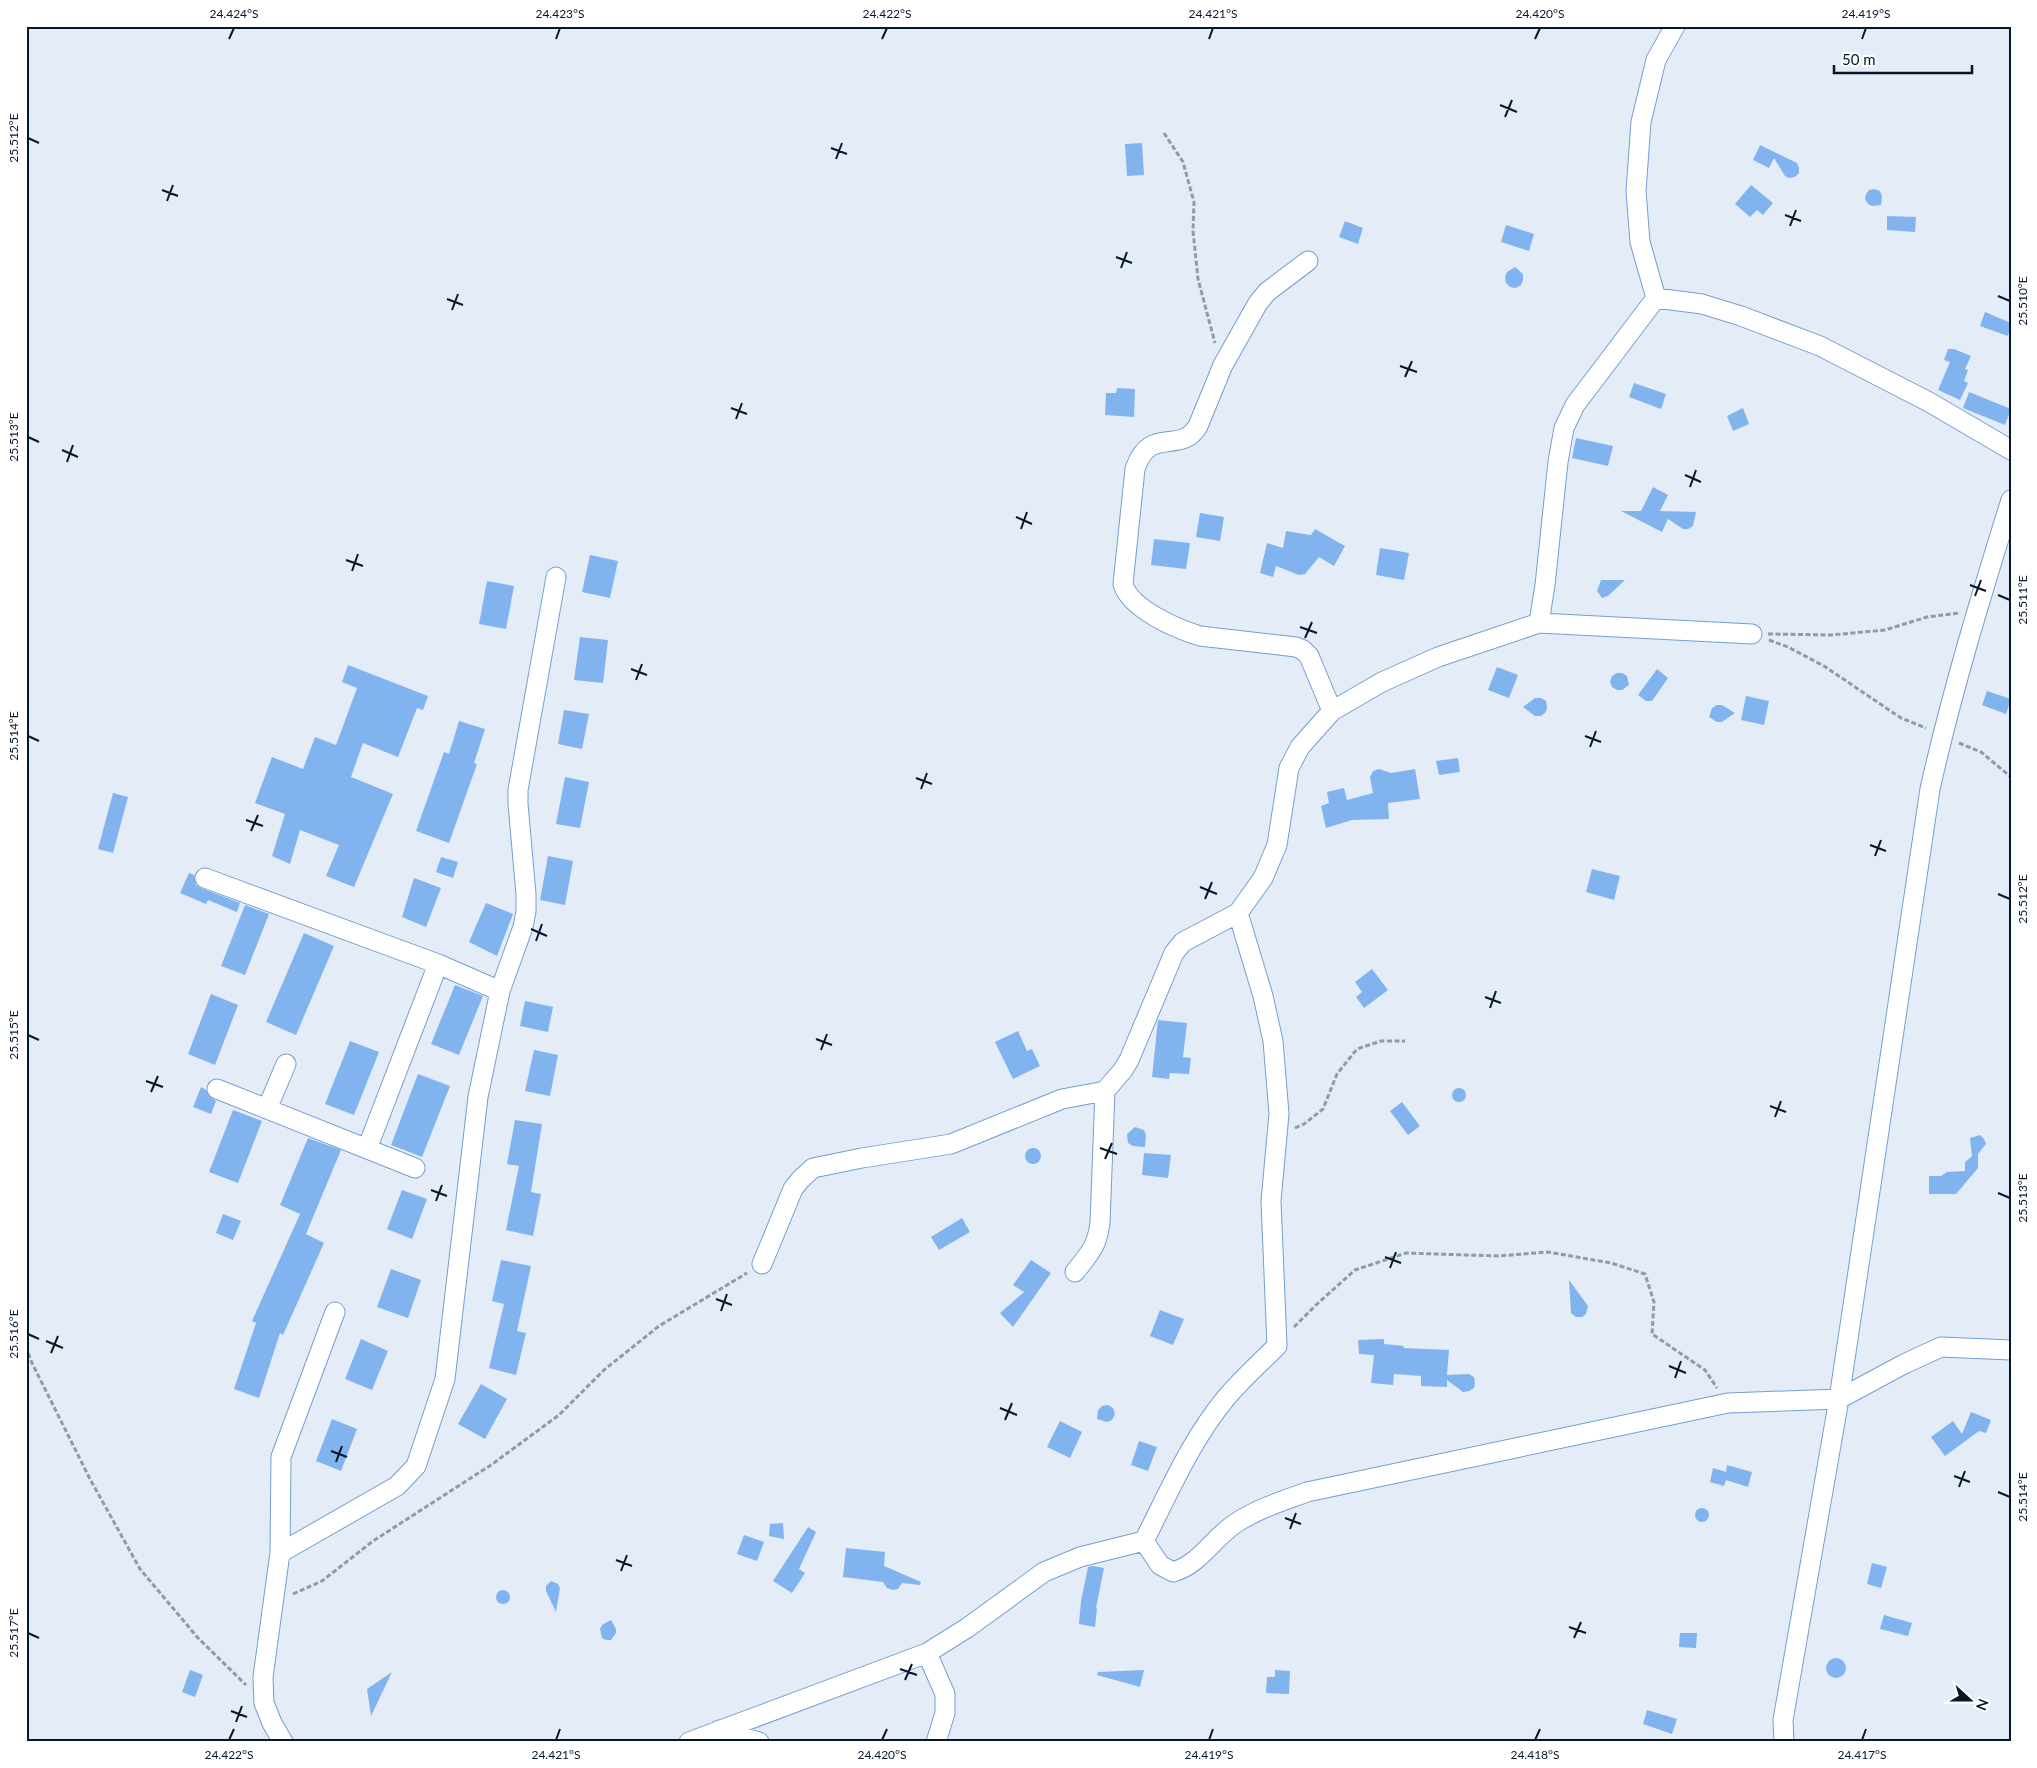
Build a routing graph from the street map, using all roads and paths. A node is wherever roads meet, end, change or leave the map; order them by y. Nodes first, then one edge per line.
1 (1675, 26) edge
2 (1164, 133) dead end
3 (1308, 261) dead end
4 (1656, 298) junction
5 (1223, 364) junction
6 (2011, 450) edge
7 (2011, 500) edge
8 (556, 577) dead end
9 (1977, 610) junction
10 (1539, 624) junction
11 (1752, 634) junction
12 (1332, 711) junction
13 (1942, 735) junction
14 (2011, 776) edge
15 (205, 878) dead end
16 (1238, 913) junction
17 (438, 964) junction
18 (500, 990) junction
19 (1405, 1041) dead end
20 (286, 1064) dead end
21 (217, 1090) dead end
22 (1105, 1091) junction
23 (267, 1109) junction
24 (1278, 1136) junction
25 (367, 1149) junction
26 (415, 1168) dead end
27 (762, 1264) joint
28 (1075, 1272) dead end
29 (335, 1312) dead end
30 (26, 1346) edge
31 (1277, 1346) junction
32 (2011, 1350) edge
33 (1839, 1398) junction
34 (1728, 1403) junction
35 (1144, 1541) junction
36 (280, 1552) junction
37 (272, 1604) junction
38 (927, 1653) junction
39 (264, 1703) junction
40 (719, 1730) junction
41 (283, 1742) edge
42 (689, 1742) edge
43 (759, 1742) edge
44 (936, 1742) edge
45 (1784, 1742) edge

1 - 4 street
2 - 5 path
3 - 5 street
4 - 6 street
4 - 10 street
5 - 12 street
7 - 9 street
8 - 18 street
9 - 11 path
9 - 13 street
10 - 11 street
10 - 12 street
11 - 13 path
12 - 16 street
13 - 14 path
13 - 33 street
15 - 17 street
16 - 22 street
16 - 24 street
17 - 18 street
17 - 25 street
18 - 36 street
19 - 24 path
20 - 23 street
21 - 23 street
22 - 27 street
22 - 28 street
23 - 25 street
24 - 31 street
25 - 26 street
27 - 37 path
29 - 36 street
30 - 39 path
31 - 34 path
31 - 35 street
32 - 33 street
33 - 34 street
33 - 45 street
34 - 35 street
35 - 38 street
36 - 37 street
37 - 39 street
38 - 40 street
38 - 44 street
39 - 41 street
40 - 42 street
40 - 43 street

